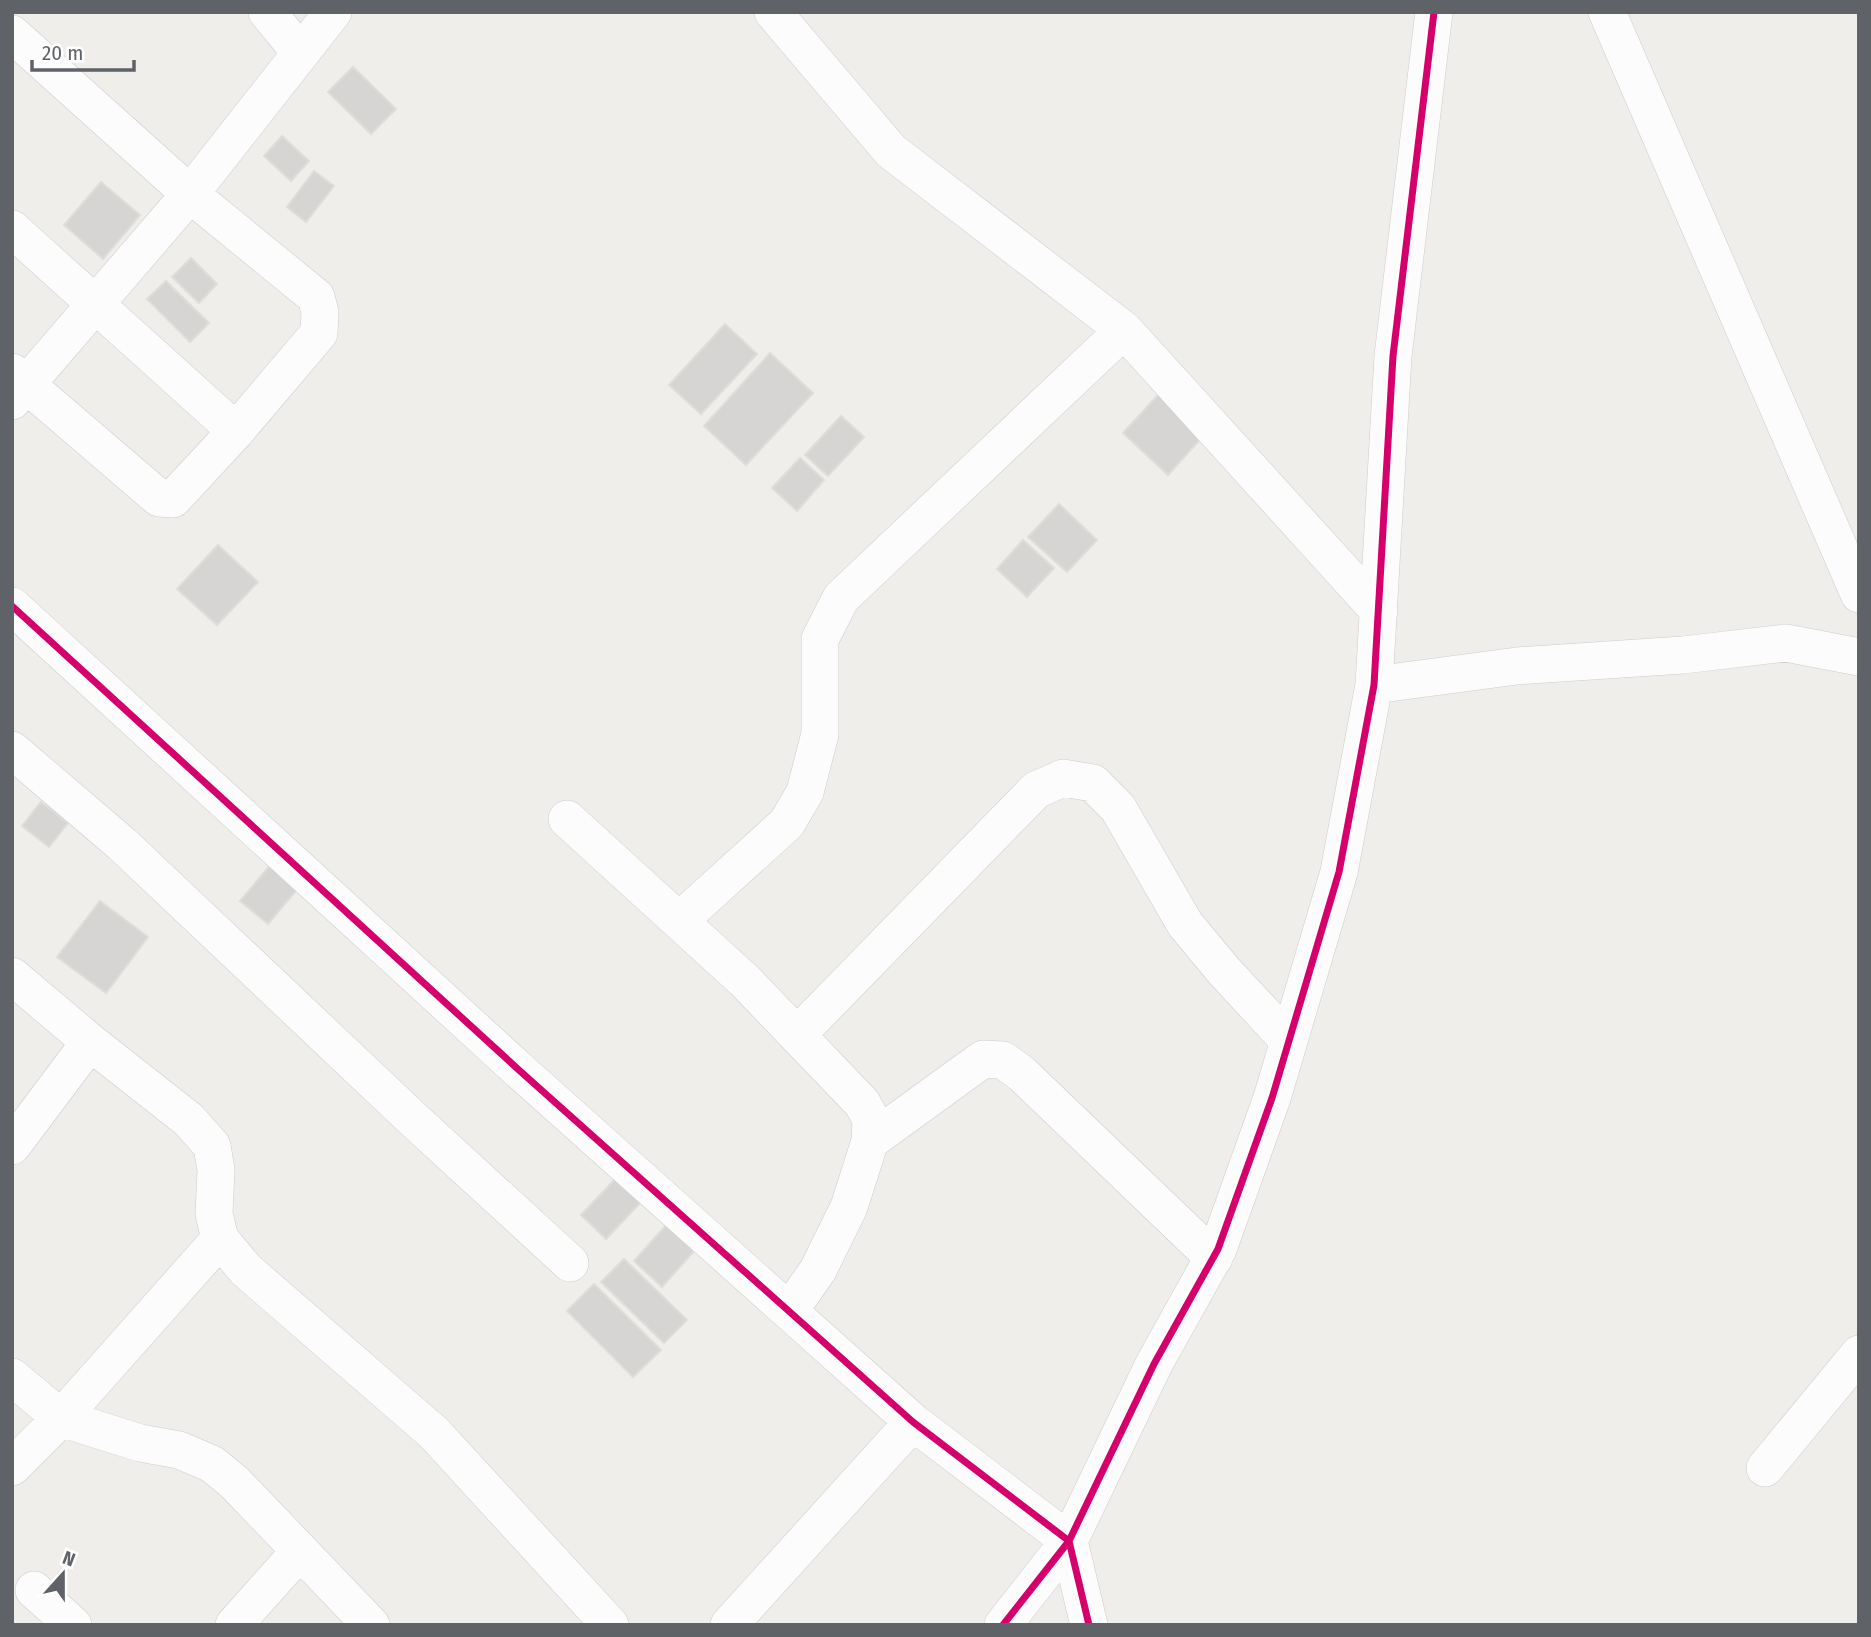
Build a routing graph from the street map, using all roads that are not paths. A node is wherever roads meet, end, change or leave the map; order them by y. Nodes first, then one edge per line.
1 (267, 12) edge
2 (333, 12) edge
3 (773, 12) edge
4 (1434, 12) edge
5 (1607, 12) edge
6 (12, 34) edge
7 (301, 53) junction
8 (190, 194) junction
9 (12, 229) edge
10 (96, 303) junction
11 (1124, 330) junction
12 (17, 386) edge
13 (236, 431) junction
14 (1859, 594) edge
15 (12, 606) edge
16 (1379, 611) junction
17 (1859, 657) edge
18 (1374, 685) junction
19 (12, 750) edge
20 (567, 819) dead end
21 (679, 921) junction
22 (12, 976) edge
23 (797, 1035) junction
24 (1289, 1041) junction
25 (90, 1042) junction
26 (870, 1141) junction
27 (12, 1146) edge
28 (220, 1239) junction
29 (1214, 1258) junction
30 (570, 1263) dead end
31 (790, 1310) junction
32 (1859, 1354) edge
33 (12, 1377) edge
34 (61, 1418) junction
35 (913, 1422) junction
36 (12, 1467) edge
37 (1765, 1468) dead end
38 (1069, 1541) junction
39 (300, 1551) junction
40 (34, 1590) dead end
41 (73, 1625) edge
42 (234, 1625) edge
43 (371, 1625) edge
44 (610, 1625) edge
45 (729, 1625) edge
46 (1003, 1625) edge
47 (1089, 1625) edge

1 - 7 street
2 - 7 street
3 - 11 street
4 - 16 street
5 - 14 street
6 - 8 street
7 - 8 street
8 - 10 street
8 - 13 street
9 - 10 street
10 - 12 street
10 - 13 street
11 - 16 street
11 - 21 street
12 - 13 street
15 - 31 street
16 - 18 street
17 - 18 street
18 - 24 street
19 - 30 street
20 - 21 street
21 - 23 street
22 - 25 street
23 - 24 street
23 - 26 street
24 - 29 street
25 - 27 street
25 - 28 street
26 - 29 street
26 - 31 street
28 - 34 street
28 - 44 street
29 - 38 street
31 - 35 street
32 - 37 street
33 - 34 street
34 - 36 street
34 - 39 street
35 - 38 street
35 - 45 street
38 - 46 street
38 - 47 street
39 - 42 street
39 - 43 street
40 - 41 street

